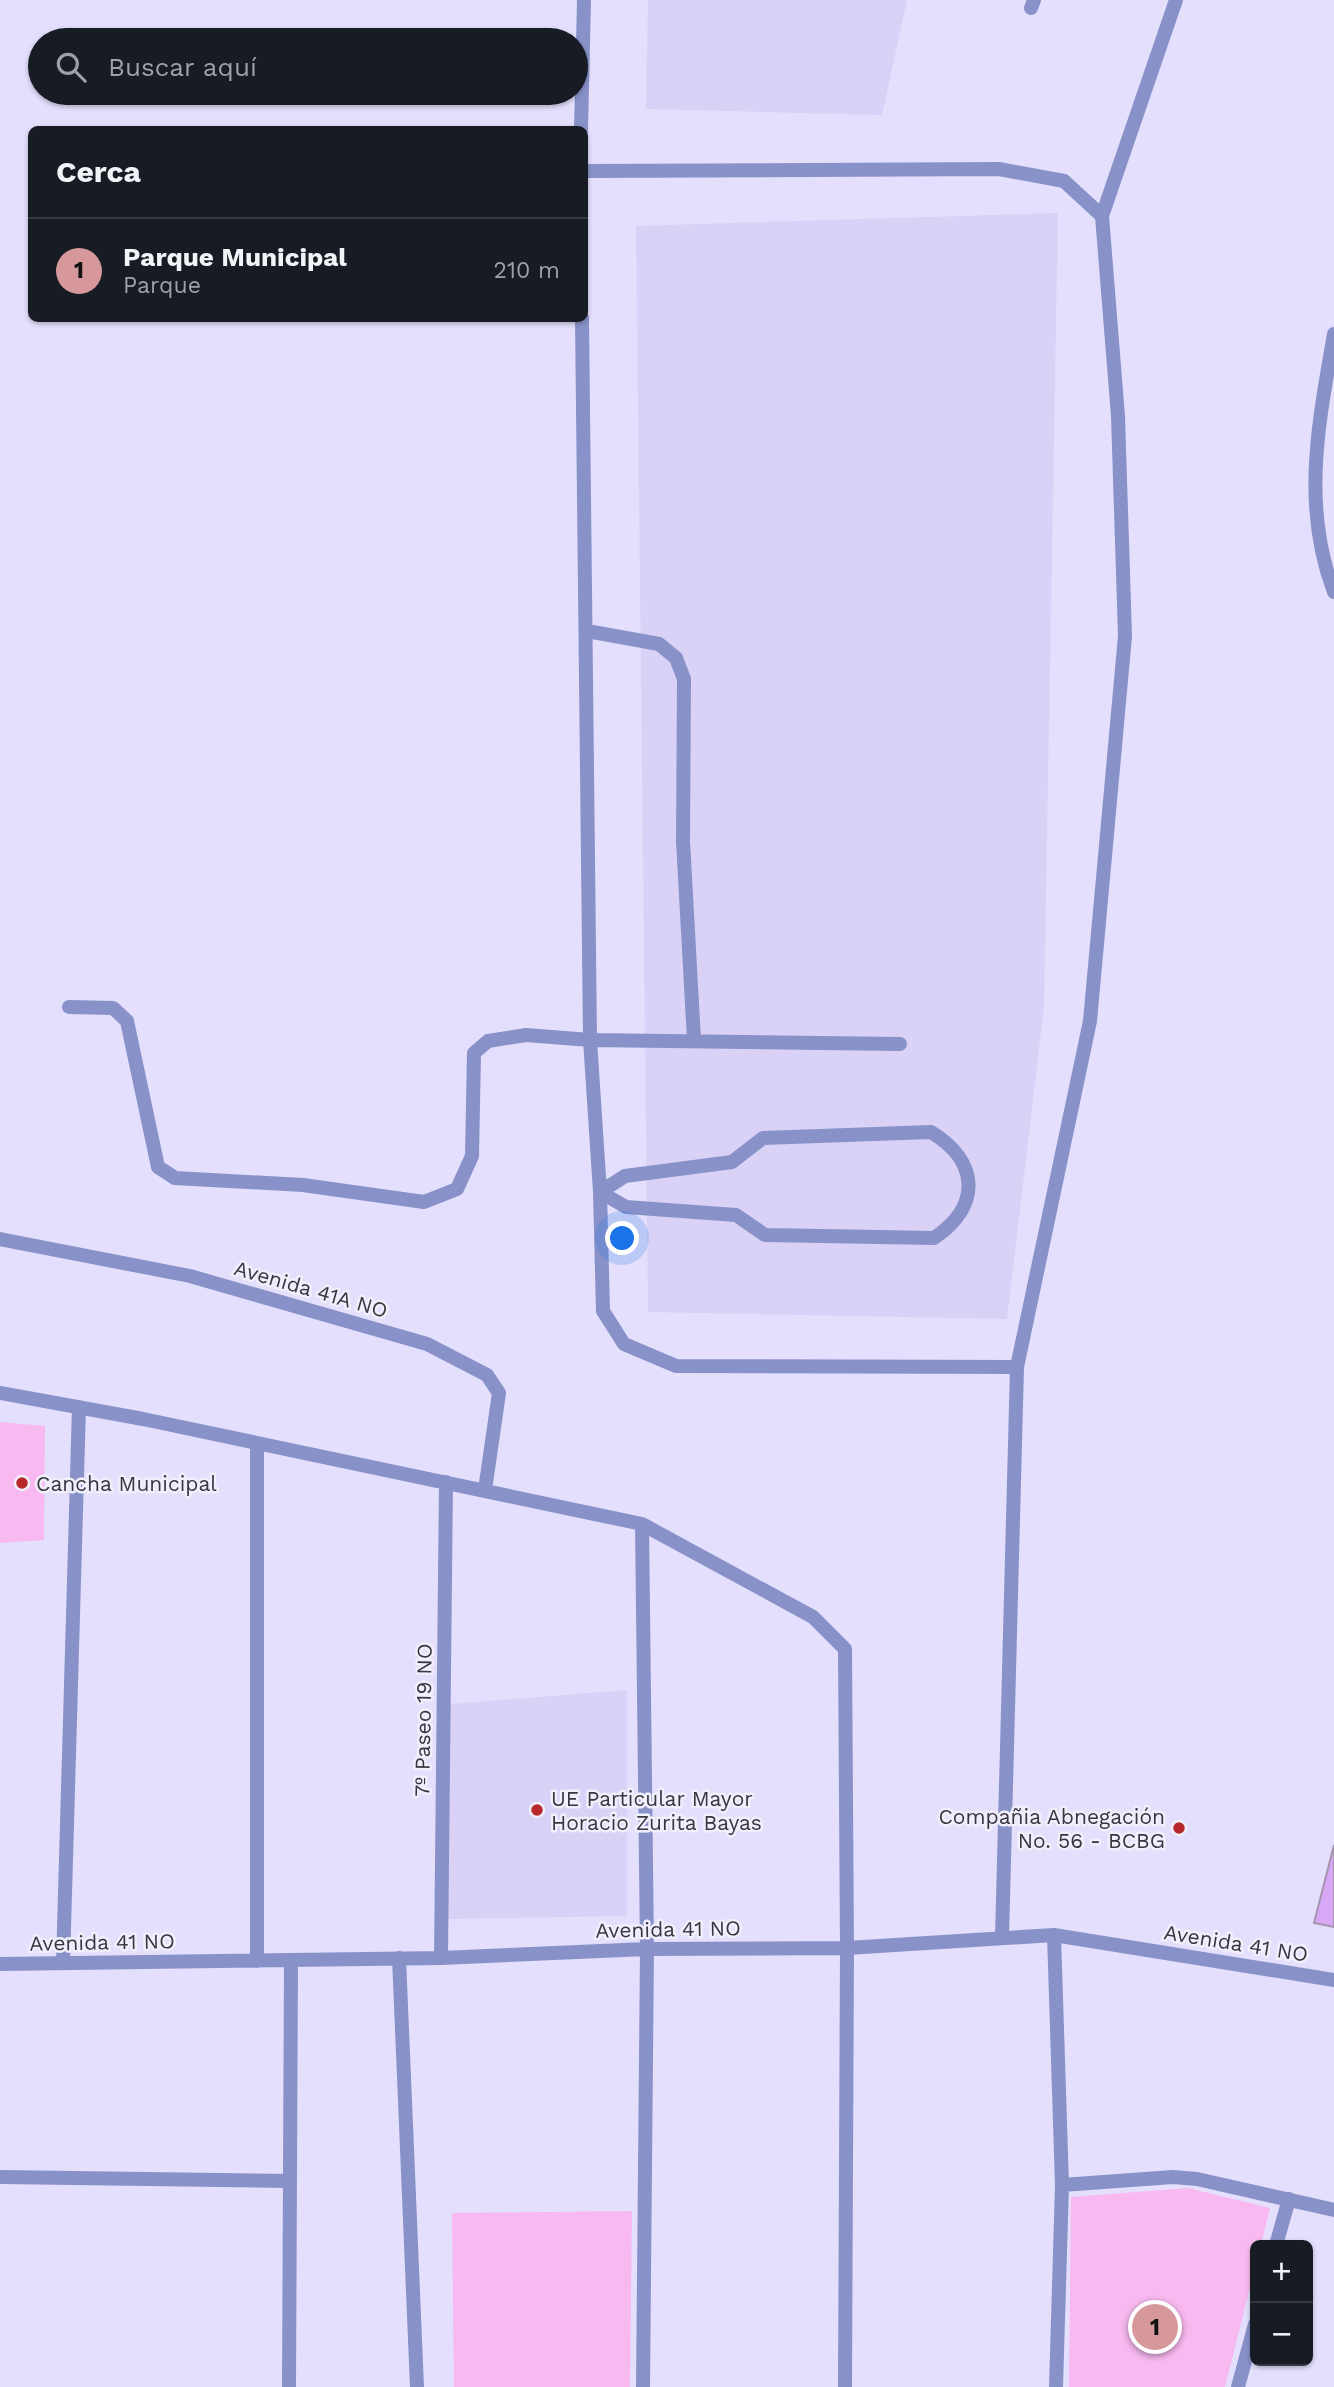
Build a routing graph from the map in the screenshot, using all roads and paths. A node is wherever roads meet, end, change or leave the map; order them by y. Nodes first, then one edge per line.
1 (584, 0) edge
2 (1176, 0) edge
3 (583, 28) edge
4 (582, 105) edge
5 (581, 126) edge
6 (588, 171) edge
7 (1102, 216) junction
8 (582, 322) edge
9 (1334, 334) edge
10 (1334, 592) edge
11 (587, 631) junction
12 (69, 1007) dead end
13 (590, 1040) junction
14 (694, 1040) junction
15 (900, 1044) dead end
16 (600, 1192) junction
17 (0, 1239) edge
18 (1017, 1367) junction
19 (0, 1393) edge
20 (79, 1407) junction
21 (257, 1443) junction
22 (446, 1482) junction
23 (485, 1490) junction
24 (642, 1524) junction
25 (1054, 1935) junction
26 (1002, 1937) junction
27 (848, 1948) junction
28 (647, 1949) junction
29 (399, 1958) junction
30 (441, 1958) junction
31 (291, 1960) junction
32 (257, 1961) junction
33 (63, 1963) junction
34 (0, 1964) edge
35 (1334, 1980) edge
36 (0, 2177) edge
37 (289, 2181) junction
38 (1062, 2185) junction
39 (1289, 2199) junction
40 (1334, 2210) edge
41 (1277, 2240) edge
42 (1250, 2343) edge
43 (289, 2387) edge
44 (417, 2387) edge
45 (643, 2387) edge
46 (845, 2387) edge
47 (1056, 2387) edge
48 (1238, 2387) edge

1 - 3 street
2 - 7 street
4 - 5 street
6 - 7 street
7 - 18 street
8 - 11 street
9 - 10 street
11 - 13 street
11 - 14 street
12 - 13 street
13 - 14 street
13 - 16 street
14 - 15 street
16 - 16 street
16 - 18 street
17 - 23 street, Avenida 41A NO
18 - 26 street
19 - 20 street
20 - 21 street
20 - 33 street
21 - 22 street
21 - 32 street
22 - 23 street
22 - 30 street, 7º Paseo 19 NO
23 - 24 street
24 - 27 street
24 - 28 street
25 - 26 street, Avenida 41 NO
25 - 35 street, Avenida 41 NO
25 - 38 street
26 - 27 street, Avenida 41 NO
27 - 28 street, Avenida 41 NO
27 - 46 street
28 - 30 street, Avenida 41 NO
28 - 45 street
29 - 30 street, Avenida 41 NO
29 - 31 street, Avenida 41 NO
29 - 44 street
31 - 32 street, Avenida 41 NO
31 - 37 street
32 - 33 street, Avenida 41 NO
33 - 34 street, Avenida 41 NO
36 - 37 street
37 - 43 street
38 - 39 street
38 - 47 street
39 - 40 street
39 - 41 street
42 - 48 street

